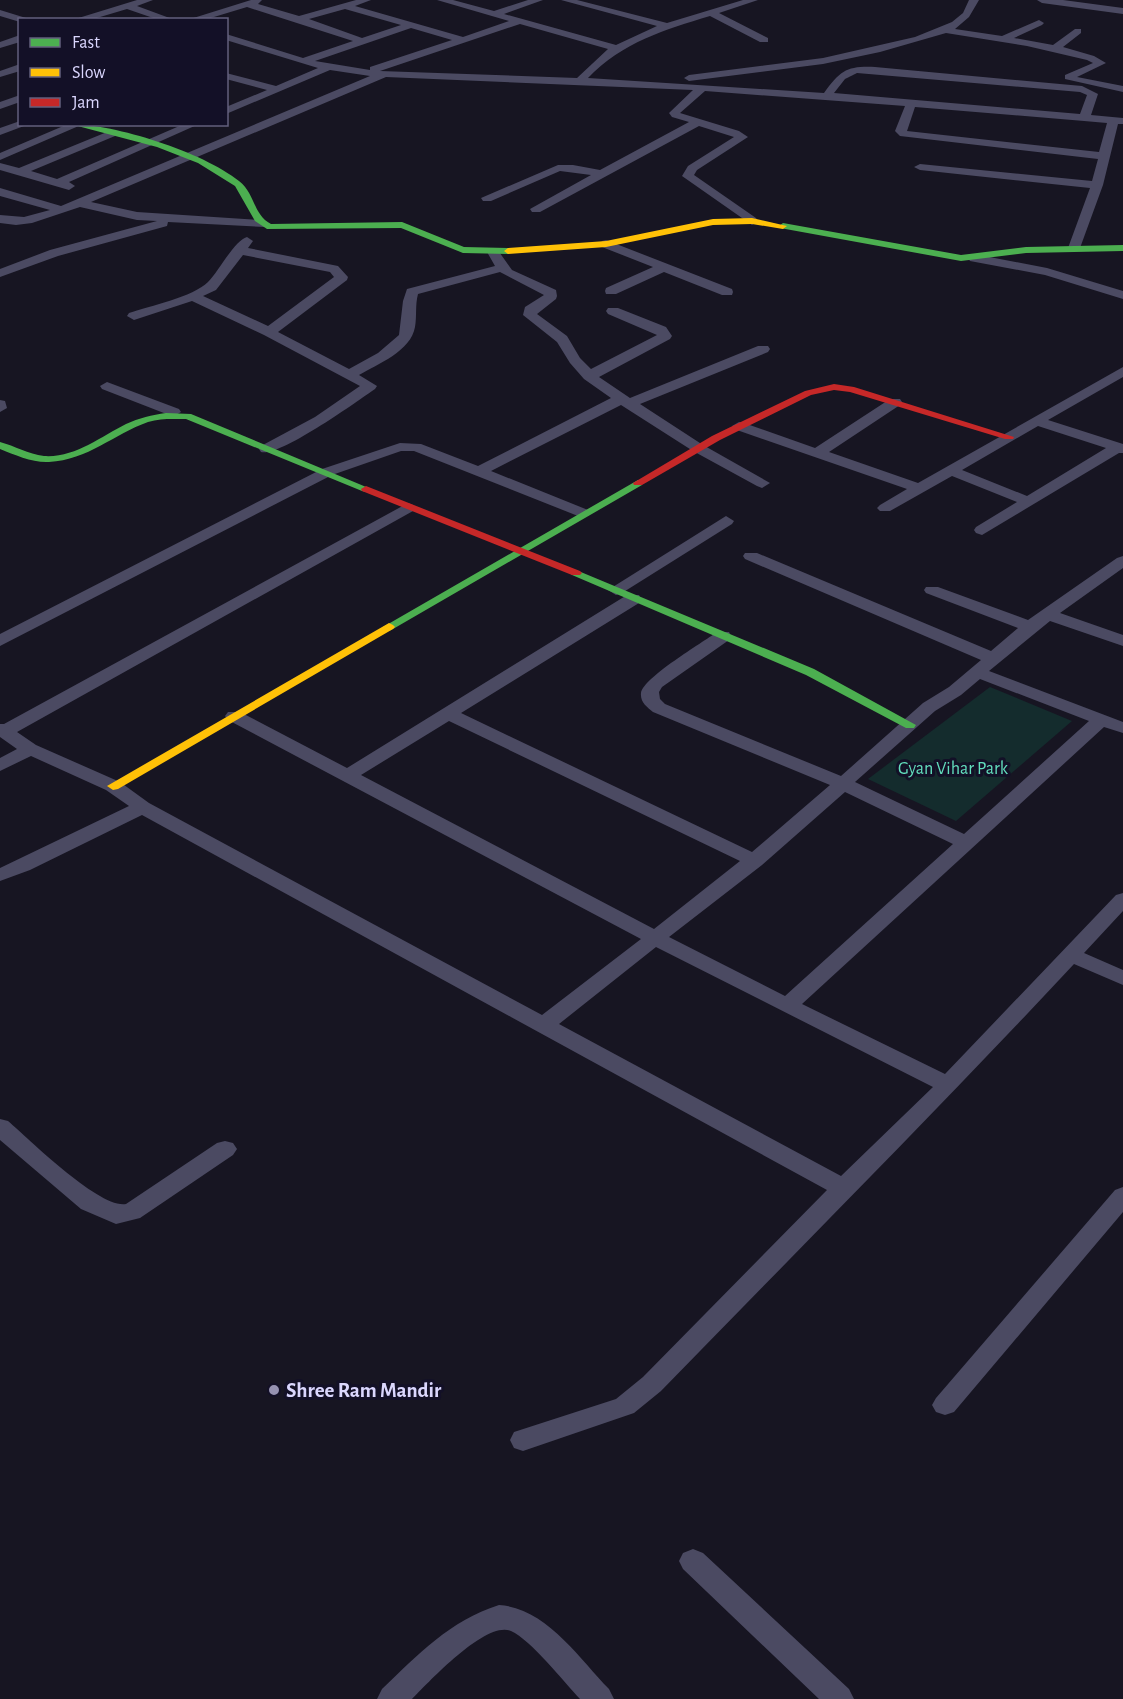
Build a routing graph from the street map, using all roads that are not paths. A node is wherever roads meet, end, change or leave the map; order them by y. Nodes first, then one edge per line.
1 (109, 0) edge
2 (148, 0) edge
3 (262, 0) edge
4 (366, 0) edge
5 (442, 0) edge
6 (498, 0) edge
7 (538, 0) edge
8 (566, 0) edge
9 (753, 0) edge
10 (975, 0) edge
11 (1042, 0) edge
12 (247, 4) junction
13 (128, 6) junction
14 (345, 6) junction
15 (520, 6) junction
16 (1123, 11) edge
17 (0, 13) edge
18 (711, 13) junction
19 (495, 14) junction
20 (18, 18) edge
21 (84, 18) edge
22 (164, 18) edge
23 (199, 18) edge
24 (299, 19) junction
25 (520, 21) junction
26 (1039, 23) dead end
27 (410, 26) junction
28 (671, 27) junction
29 (944, 30) junction
30 (1078, 31) dead end
31 (228, 38) edge
32 (18, 39) edge
33 (460, 39) junction
34 (1002, 39) junction
35 (764, 40) dead end
36 (364, 42) junction
37 (0, 45) edge
38 (617, 48) junction
39 (1054, 49) junction
40 (837, 60) junction
41 (304, 62) junction
42 (328, 67) junction
43 (18, 68) edge
44 (363, 72) junction
45 (0, 74) edge
46 (385, 74) junction
47 (228, 77) edge
48 (580, 81) junction
49 (1062, 82) junction
50 (632, 83) junction
51 (702, 88) junction
52 (277, 89) junction
53 (1123, 89) edge
54 (827, 96) junction
55 (228, 98) edge
56 (246, 103) junction
57 (911, 104) junction
58 (228, 110) edge
59 (1084, 118) junction
60 (1118, 121) edge
61 (698, 122) junction
62 (18, 125) edge
63 (73, 126) edge
64 (79, 126) edge
65 (190, 126) edge
66 (162, 127) dead end
67 (179, 131) junction
68 (0, 132) edge
69 (111, 134) junction
70 (151, 144) junction
71 (189, 156) junction
72 (1104, 156) junction
73 (0, 157) edge
74 (0, 166) edge
75 (920, 167) dead end
76 (19, 172) junction
77 (602, 174) junction
78 (58, 183) junction
79 (1097, 185) junction
80 (0, 192) edge
81 (97, 195) junction
82 (487, 198) dead end
83 (79, 203) junction
84 (536, 209) dead end
85 (62, 210) junction
86 (174, 219) junction
87 (2, 221) edge
88 (752, 221) junction
89 (261, 224) junction
90 (606, 244) junction
91 (1074, 248) junction
92 (1123, 248) edge
93 (239, 250) junction
94 (493, 252) junction
95 (974, 258) junction
96 (664, 267) junction
97 (502, 268) junction
98 (0, 273) edge
99 (611, 291) dead end
100 (727, 292) dead end
101 (1123, 295) edge
102 (193, 296) junction
103 (613, 311) dead end
104 (134, 316) dead end
105 (269, 332) junction
106 (764, 349) dead end
107 (1123, 371) edge
108 (349, 375) junction
109 (589, 376) junction
110 (1100, 384) junction
111 (107, 386) dead end
112 (1123, 391) edge
113 (624, 402) junction
114 (895, 402) junction
115 (174, 412) junction
116 (1036, 421) junction
117 (739, 426) junction
118 (1009, 437) junction
119 (242, 438) junction
120 (286, 439) junction
121 (0, 445) edge
122 (698, 448) junction
123 (1120, 448) edge
124 (266, 449) junction
125 (817, 453) junction
126 (951, 470) junction
127 (327, 472) junction
128 (478, 472) junction
129 (762, 483) dead end
130 (918, 488) junction
131 (1027, 501) junction
132 (408, 508) junction
133 (885, 508) dead end
134 (583, 513) junction
135 (726, 521) dead end
136 (982, 530) dead end
137 (522, 551) junction
138 (751, 556) dead end
139 (1120, 566) edge
140 (932, 590) dead end
141 (616, 591) junction
142 (633, 599) junction
143 (1049, 615) junction
144 (1030, 627) junction
145 (723, 636) junction
146 (0, 641) edge
147 (1123, 641) edge
148 (992, 658) junction
149 (977, 672) junction
150 (450, 714) junction
151 (234, 716) junction
152 (1102, 719) junction
153 (910, 725) junction
154 (1123, 728) edge
155 (3, 730) edge
156 (30, 748) junction
157 (0, 765) edge
158 (347, 776) junction
159 (842, 783) junction
160 (113, 786) junction
161 (142, 807) junction
162 (966, 843) junction
163 (754, 861) junction
164 (0, 875) edge
165 (1123, 898) edge
166 (656, 938) junction
167 (1071, 955) junction
168 (1123, 978) edge
169 (788, 1006) junction
170 (545, 1024) junction
171 (948, 1085) junction
172 (0, 1127) edge
173 (225, 1149) dead end
174 (843, 1188) junction
175 (1123, 1196) edge
176 (945, 1405) dead end
177 (523, 1440) dead end
178 (693, 1561) dead end
179 (392, 1699) edge
180 (599, 1699) edge
181 (839, 1699) edge

1 - 13 street
2 - 13 street
3 - 12 street
4 - 14 street
5 - 19 street
6 - 15 street
7 - 15 street
8 - 28 street
9 - 18 street
10 - 29 street
11 - 16 street
12 - 23 street
12 - 24 street
13 - 21 street
13 - 22 street
14 - 24 street
14 - 27 street
15 - 19 street
17 - 20 street
18 - 28 street
18 - 35 street
19 - 25 street
24 - 36 street
25 - 33 street
25 - 38 street
26 - 34 street
27 - 33 street
27 - 36 street
28 - 38 street
29 - 34 street
29 - 40 street
30 - 39 street
31 - 41 street
32 - 37 street
33 - 44 street
34 - 39 street
36 - 41 street
38 - 48 street
39 - 49 street
40 - 49 street
40 - 50 street
41 - 42 street
42 - 44 street
42 - 52 street
43 - 45 street
44 - 46 street
46 - 48 street
46 - 71 street
47 - 52 street
48 - 50 street
49 - 53 street
49 - 54 street
49 - 59 street
50 - 51 street
51 - 54 street
51 - 61 street
52 - 56 street
54 - 57 street
55 - 56 street
56 - 58 street
57 - 59 street
57 - 72 street
59 - 60 street
60 - 72 street
61 - 77 street
61 - 88 street
62 - 68 street
63 - 73 street
64 - 69 street
65 - 67 street
66 - 67 street
67 - 70 street
69 - 70 street
69 - 76 street
70 - 71 street
70 - 78 street
71 - 81 street
71 - 89 street
72 - 79 street
74 - 76 street
75 - 79 street
76 - 78 street
77 - 82 street
77 - 84 street
78 - 81 street
79 - 91 street
80 - 85 street
81 - 83 street
83 - 85 street
83 - 86 street
85 - 87 street
86 - 89 street
86 - 98 street
88 - 90 street
88 - 95 street
89 - 93 street
89 - 94 street
90 - 94 street
90 - 96 street
91 - 92 street
91 - 95 street
93 - 102 street
93 - 105 street
94 - 97 street
95 - 101 street
96 - 99 street
96 - 100 street
97 - 108 street
97 - 109 street
102 - 104 street
102 - 105 street
103 - 109 street
105 - 108 street
106 - 113 street
107 - 110 street
108 - 120 street
109 - 113 street
110 - 112 street
110 - 116 street
111 - 115 street
113 - 122 street
113 - 128 street
114 - 117 street
114 - 118 street
114 - 125 street
115 - 119 street
115 - 121 street
116 - 118 street
116 - 123 street
117 - 122 street
117 - 125 street
118 - 126 street
119 - 120 street
119 - 124 street
120 - 124 street
122 - 129 street
122 - 134 street
123 - 131 street
124 - 127 street
125 - 130 street
126 - 130 street
126 - 131 street
127 - 128 street
127 - 132 street
127 - 146 street
128 - 134 street
130 - 133 street
131 - 136 street
132 - 137 street
132 - 155 street
134 - 137 street
135 - 141 street
137 - 141 street
137 - 151 street
138 - 148 street
139 - 143 street
140 - 144 street
141 - 142 street
142 - 145 street
142 - 150 street
143 - 144 street
143 - 147 street
144 - 148 street
145 - 153 street
145 - 159 street
148 - 149 street
149 - 152 street
149 - 153 street
150 - 158 street
150 - 163 street
151 - 158 street
151 - 160 street
152 - 154 street
152 - 162 street
153 - 159 street
155 - 156 street
156 - 157 street
156 - 160 street
158 - 166 street
159 - 162 street
159 - 163 street
160 - 161 street
161 - 164 street
161 - 170 street
162 - 169 street
163 - 166 street
165 - 167 street
166 - 169 street
166 - 170 street
167 - 168 street
167 - 171 street
169 - 171 street
170 - 174 street
171 - 174 street
172 - 173 street
174 - 177 street
175 - 176 street
178 - 181 street
179 - 180 street

